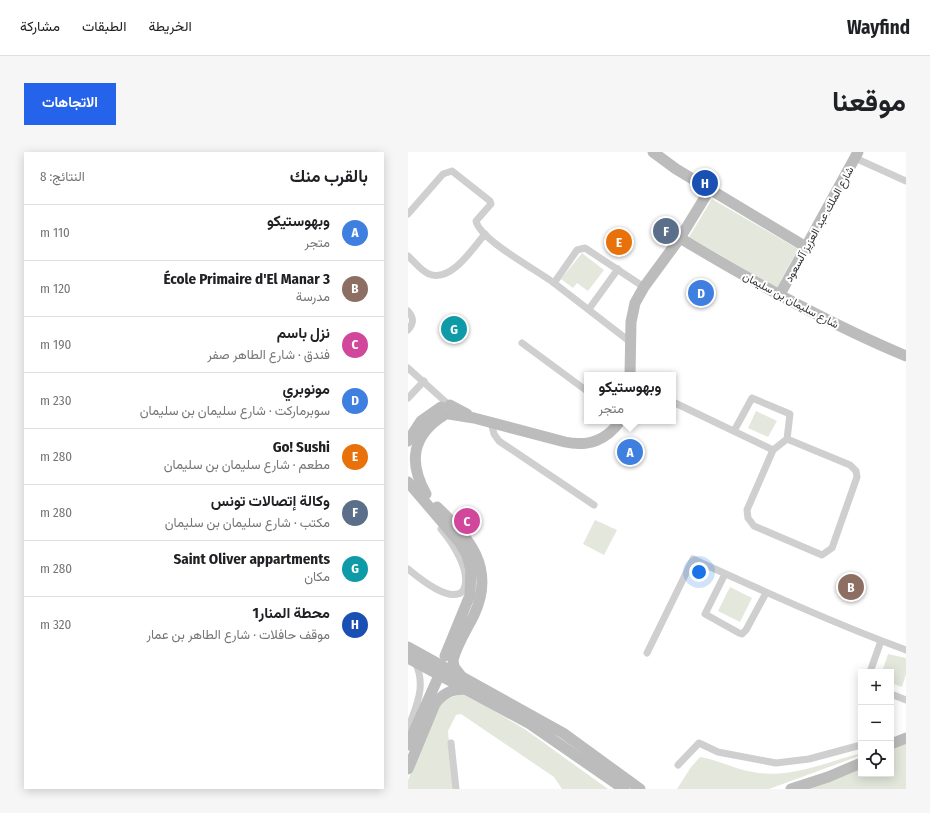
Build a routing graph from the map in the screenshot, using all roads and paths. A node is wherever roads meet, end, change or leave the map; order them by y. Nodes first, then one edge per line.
1 (652, 152) edge
2 (857, 155) edge
3 (906, 181) edge
4 (710, 189) junction
5 (408, 214) edge
6 (485, 234) junction
7 (680, 238) junction
8 (806, 247) junction
9 (408, 256) edge
10 (618, 269) junction
11 (554, 283) junction
12 (644, 287) junction
13 (779, 296) junction
14 (589, 309) junction
15 (408, 311) edge
16 (408, 330) edge
17 (630, 341) junction
18 (522, 343) dead end
19 (906, 356) edge
20 (408, 368) edge
21 (630, 372) edge
22 (424, 381) junction
23 (584, 389) edge
24 (408, 398) edge
25 (676, 403) edge
26 (447, 409) junction
27 (491, 422) junction
28 (618, 424) edge
29 (734, 431) junction
30 (787, 439) junction
31 (408, 441) edge
32 (774, 450) junction
33 (409, 484) edge
34 (435, 505) junction
35 (594, 505) dead end
36 (469, 562) junction
37 (408, 569) edge
38 (725, 574) junction
39 (766, 593) junction
40 (881, 641) junction
41 (408, 647) edge
42 (906, 650) edge
43 (647, 653) dead end
44 (445, 656) dead end
45 (411, 660) edge
46 (871, 669) edge
47 (437, 680) dead end
48 (465, 684) junction
49 (894, 695) edge
50 (906, 700) edge
51 (408, 729) edge
52 (906, 738) edge
53 (451, 743) dead end
54 (894, 743) edge
55 (408, 746) edge
56 (858, 746) edge
57 (858, 764) edge
58 (678, 765) dead end
59 (408, 769) edge
60 (456, 789) edge
61 (624, 789) edge
62 (640, 789) edge
63 (791, 789) edge

1 - 4 street
2 - 3 street
2 - 8 street, شارع الملك عبد العزيز آلسعود
4 - 7 street
4 - 8 street
5 - 6 street
6 - 9 street
6 - 11 street
7 - 12 street
7 - 13 street, شارع سليمان بن سليمان
8 - 13 street, شارع الملك عبد العزيز آلسعود
10 - 11 street
10 - 12 street
10 - 14 street
11 - 14 street
12 - 17 street
13 - 19 street, شارع سليمان بن سليمان
14 - 17 street
15 - 16 street
17 - 21 street
18 - 23 street
20 - 22 street
22 - 24 street
22 - 26 street
25 - 29 street
26 - 27 street
26 - 31 street
26 - 34 street
27 - 28 street
27 - 35 street
29 - 30 street
29 - 32 street
30 - 32 street
30 - 32 street
33 - 36 street
33 - 37 street
34 - 36 street
34 - 48 street
36 - 44 street
38 - 39 street
38 - 39 street
38 - 43 street
39 - 40 street
40 - 42 street
40 - 46 street
41 - 48 street
45 - 48 street
45 - 51 street
47 - 55 street
48 - 59 street
48 - 61 street
48 - 62 street
49 - 50 street
52 - 54 street
53 - 60 street
56 - 58 street
57 - 63 street

